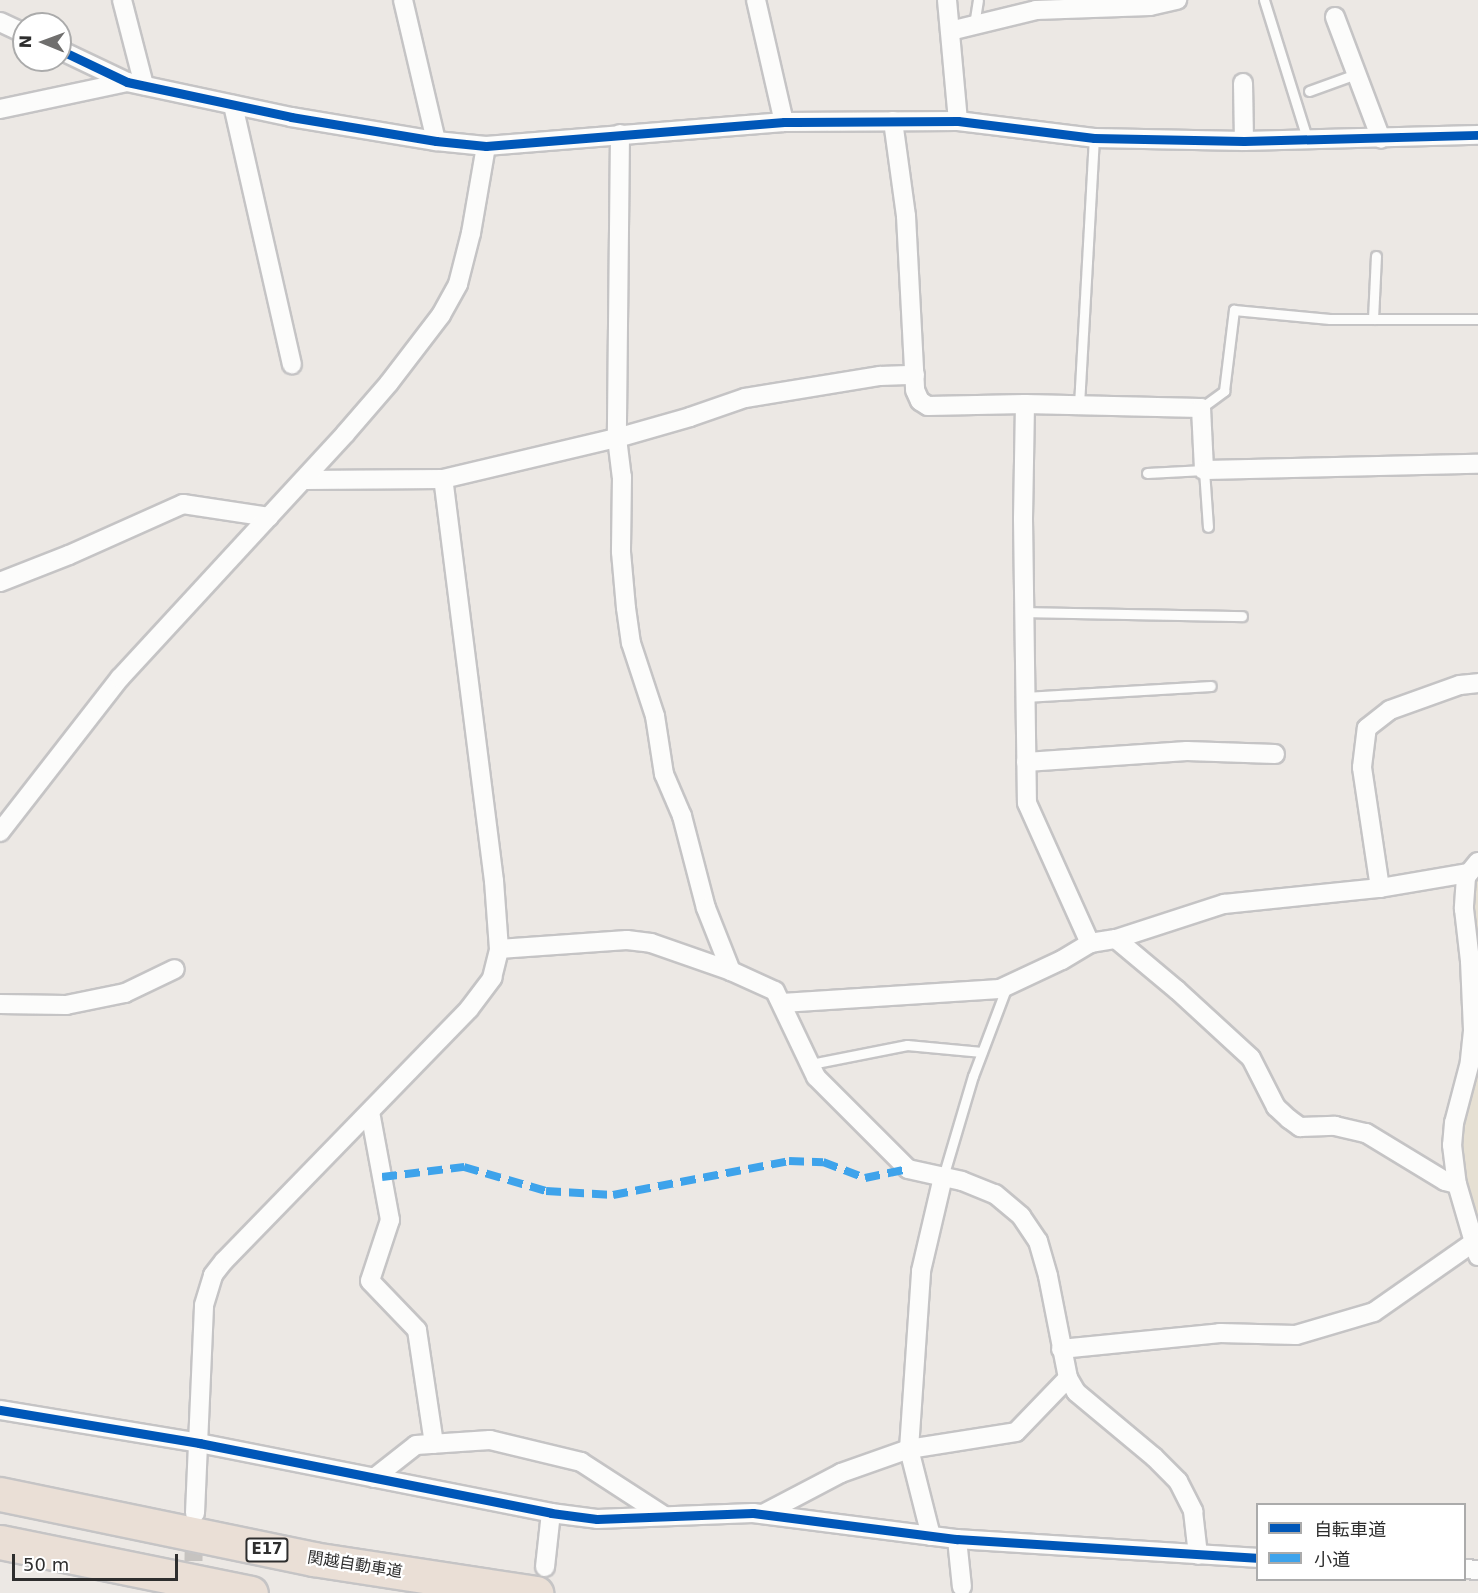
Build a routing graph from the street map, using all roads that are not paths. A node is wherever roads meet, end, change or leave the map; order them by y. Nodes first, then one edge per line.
1 (122, 0) edge
2 (403, 0) edge
3 (756, 0) edge
4 (947, 0) edge
5 (978, 0) edge
6 (1177, 0) edge
7 (1264, 0) edge
8 (1335, 17) dead end
9 (974, 25) junction
10 (950, 31) junction
11 (72, 55) edge
12 (1356, 74) junction
13 (1243, 83) dead end
14 (136, 84) junction
15 (1309, 91) dead end
16 (233, 105) junction
17 (0, 109) edge
18 (893, 121) junction
19 (958, 121) junction
20 (784, 122) junction
21 (620, 134) junction
22 (1478, 135) edge
23 (1094, 138) junction
24 (1381, 138) junction
25 (435, 141) junction
26 (1244, 141) junction
27 (1308, 141) junction
28 (486, 146) junction
29 (1376, 256) dead end
30 (1373, 319) junction
31 (1478, 319) edge
32 (292, 364) dead end
33 (915, 375) junction
34 (1025, 404) junction
35 (1079, 405) junction
36 (1202, 408) junction
37 (616, 438) junction
38 (1478, 464) edge
39 (1204, 470) junction
40 (1147, 473) dead end
41 (442, 478) junction
42 (304, 480) junction
43 (269, 517) junction
44 (1208, 527) dead end
45 (0, 582) edge
46 (1024, 612) junction
47 (1242, 616) dead end
48 (1478, 683) edge
49 (1211, 686) dead end
50 (1025, 697) junction
51 (1275, 754) dead end
52 (1026, 762) junction
53 (0, 832) edge
54 (1473, 868) edge
55 (1380, 888) junction
56 (1116, 939) junction
57 (1090, 943) junction
58 (499, 949) junction
59 (175, 969) dead end
60 (730, 971) junction
61 (1007, 986) junction
62 (782, 1003) junction
63 (0, 1004) edge
64 (982, 1052) junction
65 (811, 1064) junction
66 (370, 1112) junction
67 (943, 1177) junction
68 (1457, 1184) junction
69 (1476, 1249) edge
70 (1061, 1349) junction
71 (1068, 1378) junction
72 (0, 1410) edge
73 (199, 1443) junction
74 (434, 1444) junction
75 (909, 1449) junction
76 (374, 1478) junction
77 (0, 1494) edge
78 (195, 1513) tunnel mouth
79 (551, 1513) junction
80 (763, 1514) junction
81 (664, 1516) junction
82 (931, 1536) junction
83 (957, 1539) junction
84 (0, 1542) edge
85 (1198, 1555) junction
86 (1256, 1558) edge
87 (540, 1580) edge
88 (962, 1587) dead end
89 (251, 1593) edge

1 - 14 street
2 - 25 street
3 - 20 street
4 - 10 street
5 - 9 lane
6 - 9 street
7 - 27 lane
8 - 12 street
9 - 10 street
10 - 19 street
11 - 14 street
12 - 15 lane
12 - 24 street
13 - 26 street
14 - 16 street
14 - 17 street
16 - 25 street
16 - 32 street
18 - 19 street
18 - 20 street
18 - 33 street
19 - 23 street
20 - 21 street
21 - 28 street
21 - 37 street
22 - 24 street
23 - 26 street
23 - 35 lane
24 - 27 street
25 - 28 street
26 - 27 street
28 - 42 street
29 - 30 lane
30 - 31 lane
30 - 36 lane
33 - 34 street
33 - 37 street
34 - 35 street
34 - 46 street
35 - 36 street
36 - 39 street
37 - 41 street
37 - 60 street
38 - 39 street
39 - 40 lane
39 - 44 lane
41 - 42 street
41 - 58 street
42 - 43 street
43 - 45 street
43 - 53 street
46 - 47 lane
46 - 50 street
48 - 55 street
49 - 50 lane
50 - 52 street
51 - 52 street
52 - 57 street
54 - 55 street
54 - 68 street
55 - 56 street
56 - 57 street
56 - 68 street
57 - 61 street
58 - 60 street
58 - 66 street
59 - 63 street
60 - 62 street
61 - 62 street
61 - 64 lane
62 - 65 street
64 - 65 lane
64 - 67 lane
65 - 67 street
66 - 73 street
66 - 74 street
67 - 70 street
67 - 75 street
68 - 69 street
69 - 70 street
70 - 71 street
71 - 75 street
71 - 85 street
72 - 73 street
73 - 76 street
73 - 78 street
74 - 76 street
74 - 81 street
75 - 80 street
75 - 82 street
76 - 79 street
77 - 87 highway, 関越自動車道 / E17
79 - 81 street
79 - 87 street
80 - 81 street
80 - 82 street
82 - 83 street
83 - 85 street
83 - 88 street
84 - 89 highway
85 - 86 street

